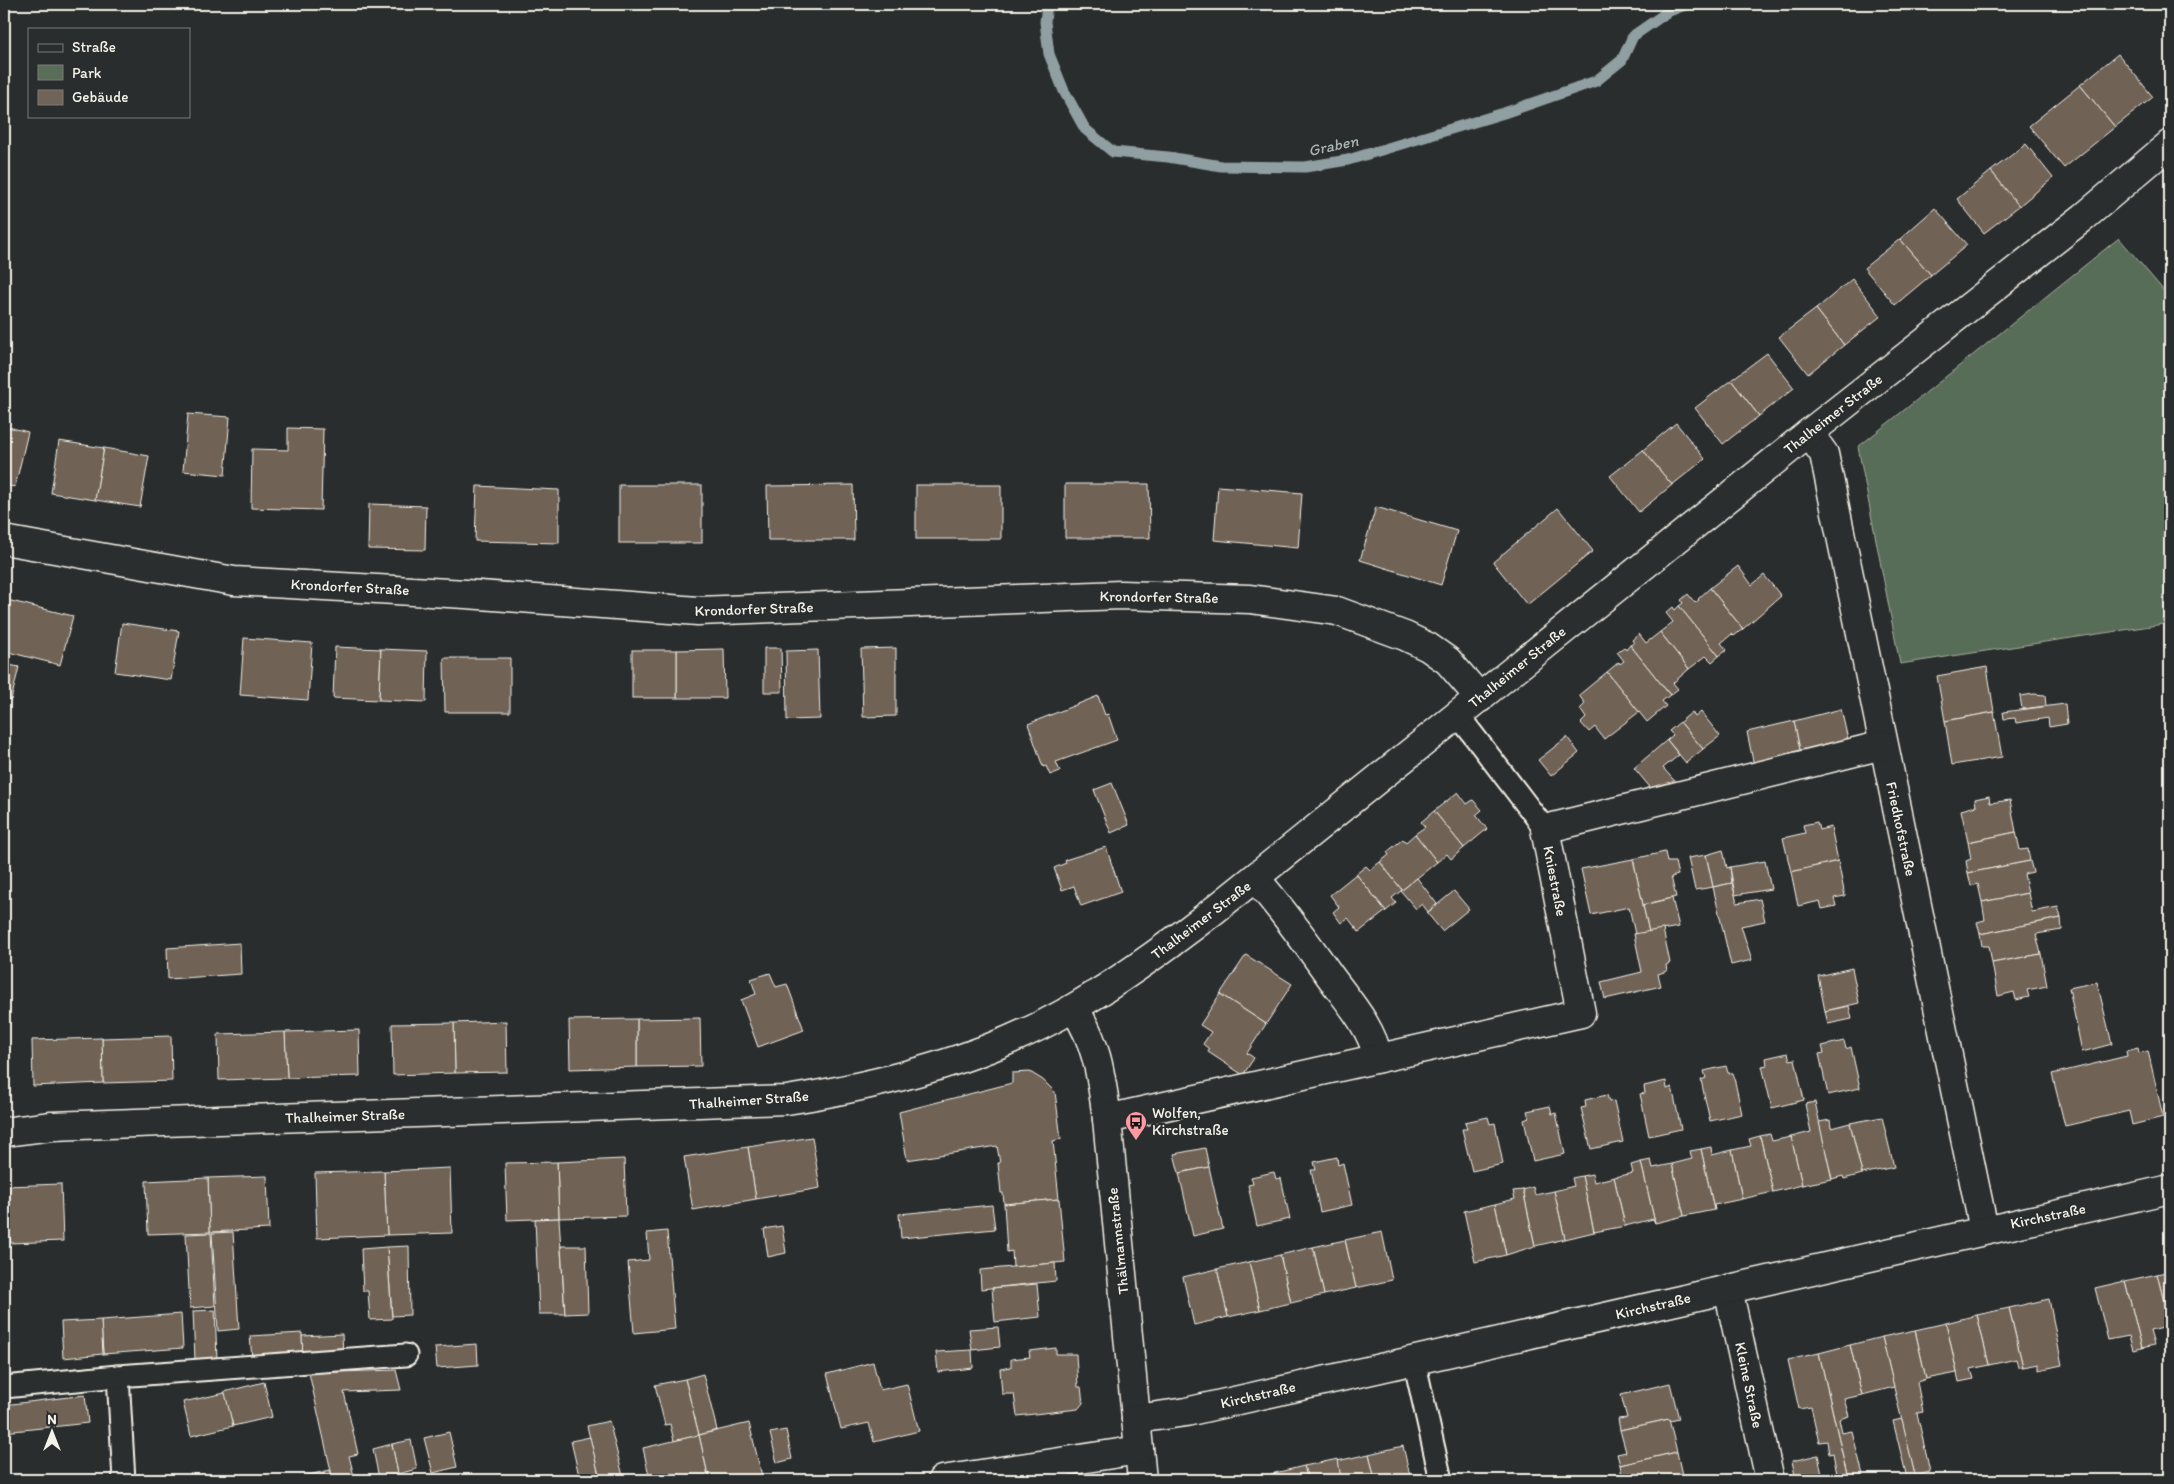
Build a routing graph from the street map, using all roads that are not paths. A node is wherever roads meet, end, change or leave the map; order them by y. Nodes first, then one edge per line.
1 (2170, 144) edge
2 (1809, 433) junction
3 (4, 540) edge
4 (1480, 698) junction
5 (1458, 715) junction
6 (1883, 744) junction
7 (1545, 829) junction
8 (1255, 878) junction
9 (1074, 1008) junction
10 (1378, 1058) junction
11 (1107, 1119) junction
12 (4, 1132) edge
13 (2170, 1190) edge
14 (1984, 1230) junction
15 (1728, 1289) junction
16 (406, 1355) dead end
17 (1414, 1360) junction
18 (118, 1376) junction
19 (4, 1387) edge
20 (1136, 1419) junction
21 (1139, 1450) junction
22 (124, 1480) edge
23 (942, 1480) edge
24 (1142, 1480) edge
25 (1441, 1480) edge
26 (1770, 1480) edge

1 - 2 street, Thalheimer Straße
2 - 4 street, Thalheimer Straße
2 - 6 street, Friedhofstraße
3 - 4 street, Krondorfer Straße
4 - 5 street, Thalheimer Straße
5 - 7 lane
5 - 8 street, Thalheimer Straße
6 - 7 street, Kniestraße
6 - 14 street, Friedhofstraße
7 - 10 street, Kniestraße
8 - 9 street, Thalheimer Straße
8 - 10 street
9 - 11 street, Thälmannstraße
9 - 12 street, Thalheimer Straße
10 - 11 street, Kniestraße
11 - 20 street, Thälmannstraße
13 - 14 street, Kirchstraße
14 - 15 street, Kirchstraße
15 - 17 street, Kirchstraße
15 - 26 street, Kleine Straße
16 - 18 lane
17 - 20 street, Kirchstraße
17 - 25 lane
18 - 19 lane
18 - 22 lane
20 - 21 street, Thälmannstraße
21 - 23 street
21 - 24 street, Thälmannstraße

